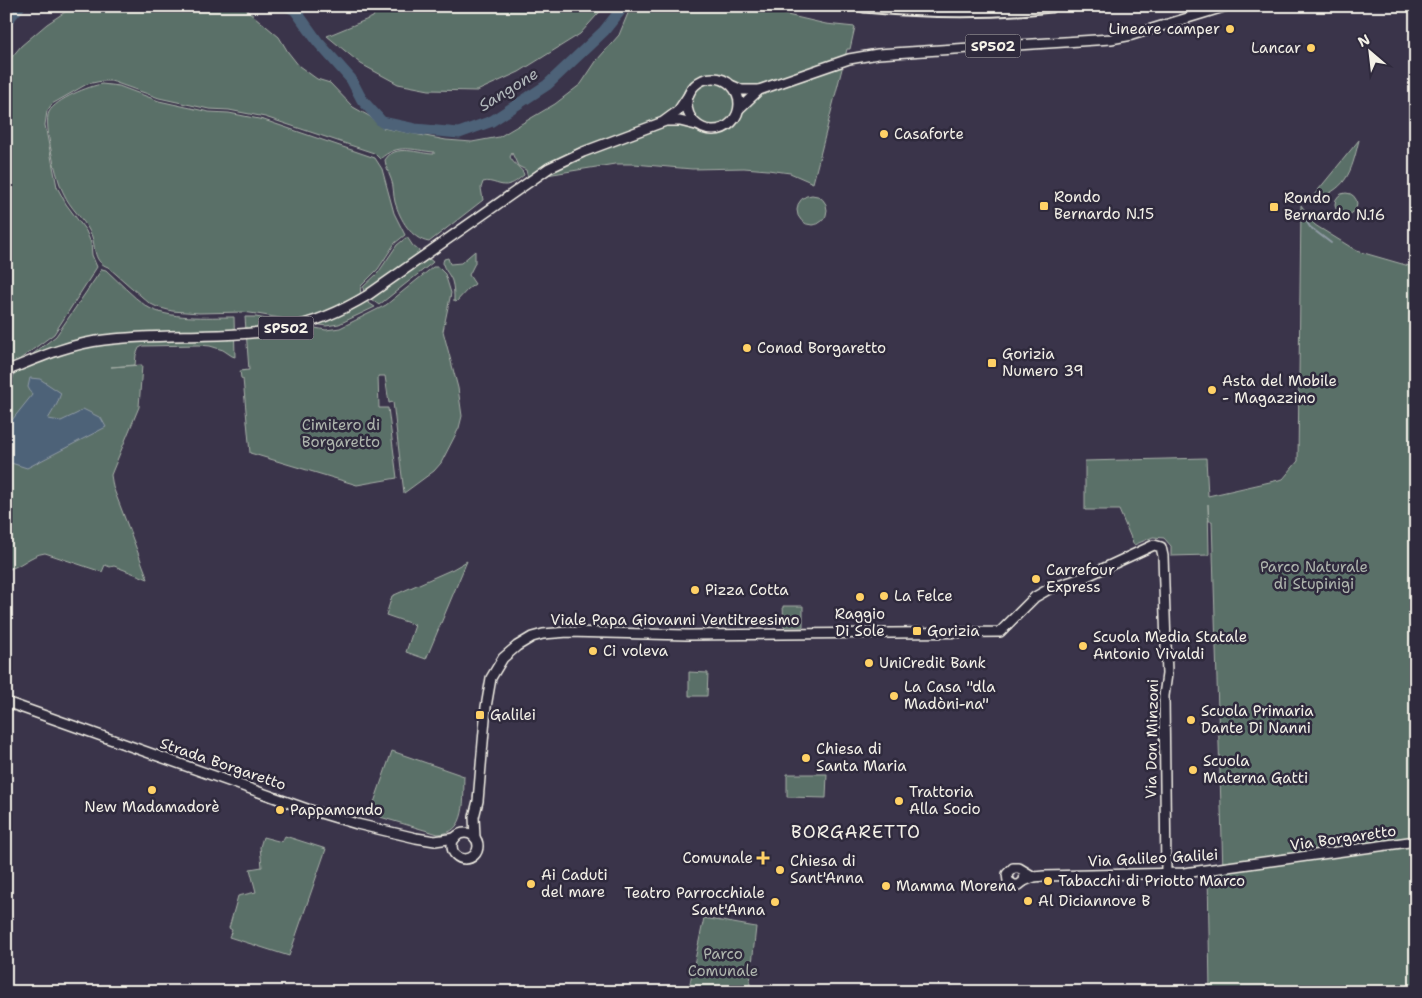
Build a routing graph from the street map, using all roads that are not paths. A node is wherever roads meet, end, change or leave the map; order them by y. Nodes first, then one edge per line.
1 (864, 6) edge
2 (1051, 6) edge
3 (1227, 6) edge
4 (733, 86) junction
5 (759, 90) junction
6 (688, 96) junction
7 (739, 108) junction
8 (663, 122) junction
9 (696, 125) junction
10 (6, 371) edge
11 (988, 634) joint
12 (6, 702) edge
13 (474, 817) junction
14 (459, 836) junction
15 (474, 838) junction
16 (435, 841) junction
17 (1416, 841) edge
18 (452, 849) junction
19 (1273, 861) joint
20 (1166, 874) junction
21 (1025, 877) dead end

1 - 2 highway
3 - 5 street, SP502
4 - 5 street, SP502
4 - 6 street, SP502
4 - 7 street
5 - 7 street, SP502
6 - 8 street, SP502
6 - 9 street
7 - 9 street, SP502
8 - 9 street, SP502
8 - 10 street, SP502
11 - 13 street, Viale Papa Giovanni Ventitreesimo
11 - 20 street, Via Don Minzoni
12 - 16 street, Strada Borgaretto
13 - 14 street, Viale Papa Giovanni Ventitreesimo
13 - 15 street, Viale Papa Giovanni Ventitreesimo
14 - 15 street
14 - 16 street, Strada Borgaretto
14 - 18 street
15 - 18 street
16 - 18 street, Strada Borgaretto
17 - 19 street, Via Borgaretto
19 - 20 street, Via Galileo Galilei
20 - 21 street, Via Galileo Galilei

